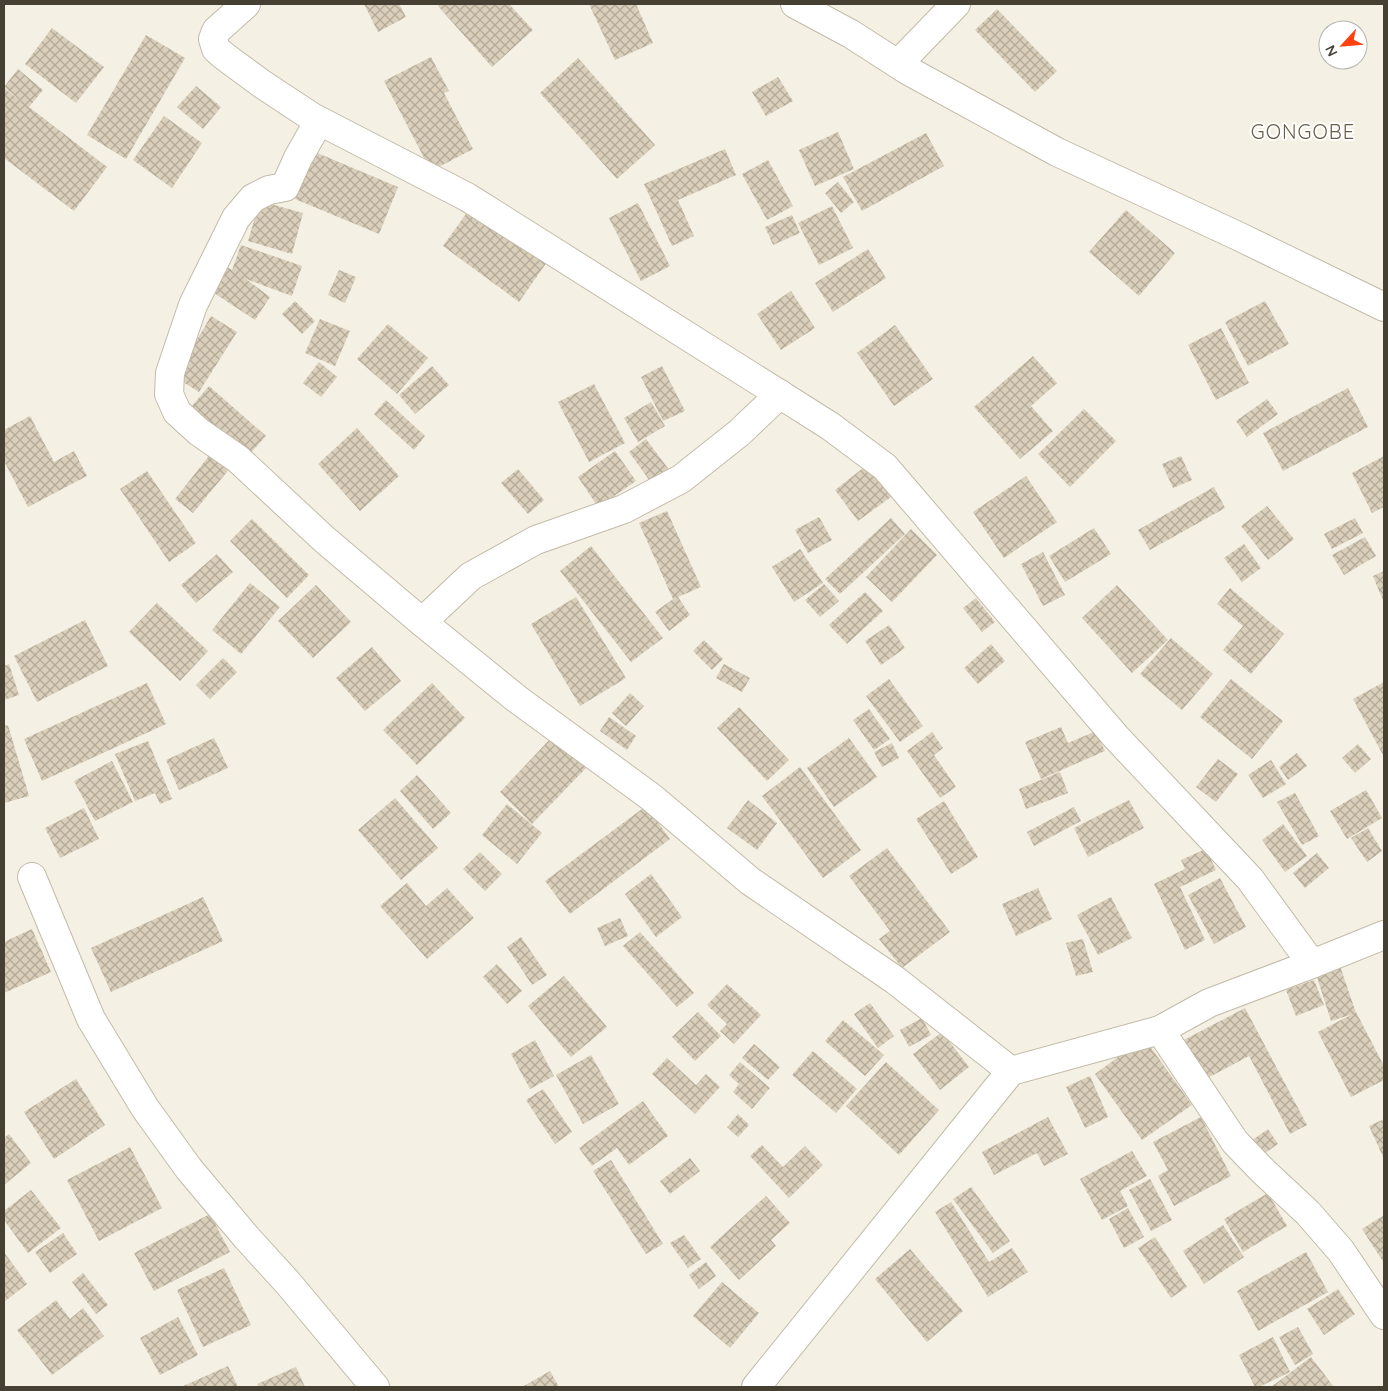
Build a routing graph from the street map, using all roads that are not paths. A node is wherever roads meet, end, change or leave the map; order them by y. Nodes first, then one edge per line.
1 (246, 4) edge
2 (795, 4) edge
3 (956, 4) edge
4 (898, 64) junction
5 (319, 120) junction
6 (1384, 307) edge
7 (780, 394) junction
8 (422, 622) junction
9 (32, 877) dead end
10 (1384, 935) edge
11 (1312, 964) junction
12 (1160, 1030) junction
13 (1011, 1071) junction
14 (1384, 1316) edge
15 (375, 1387) edge
16 (756, 1387) edge

1 - 5 street
2 - 4 street
3 - 4 street
4 - 6 street
5 - 7 street
5 - 8 street
7 - 8 street
7 - 11 street
8 - 13 street
9 - 15 street
10 - 11 street
11 - 12 street
12 - 13 street
12 - 14 street
13 - 16 street

